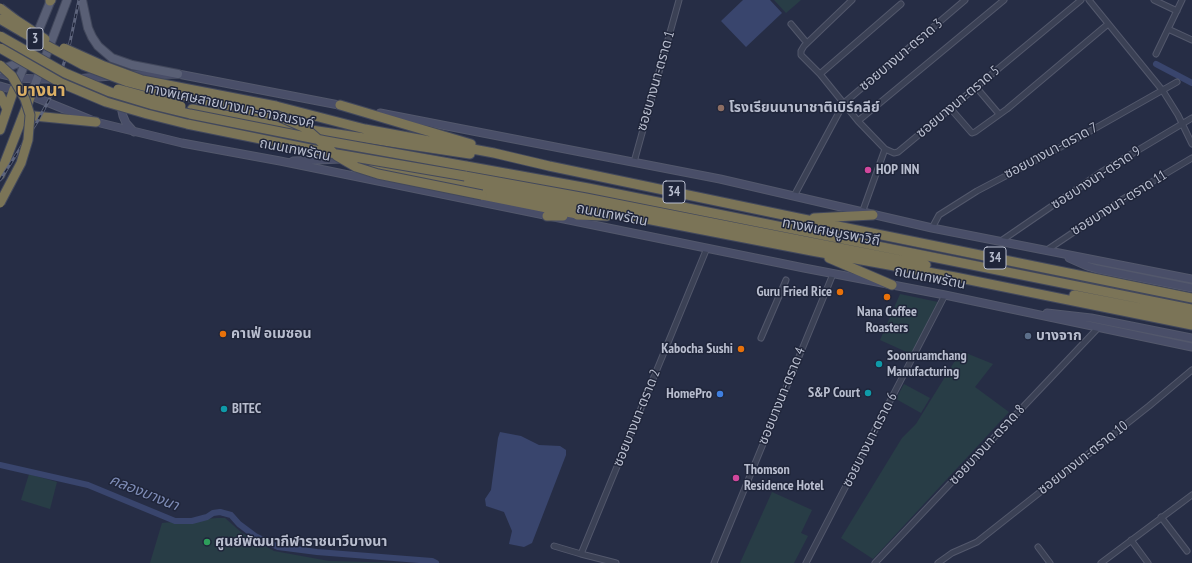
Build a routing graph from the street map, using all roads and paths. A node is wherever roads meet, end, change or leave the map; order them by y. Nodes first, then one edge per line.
1 (51, 0) edge
2 (67, 0) edge
3 (82, 0) edge
4 (679, 0) edge
5 (852, 0) edge
6 (965, 0) edge
7 (1004, 0) edge
8 (1081, 0) edge
9 (1089, 0) edge
10 (1154, 0) edge
11 (1182, 0) edge
12 (901, 4) dead end
13 (0, 8) edge
14 (1177, 11) junction
15 (0, 18) edge
16 (791, 24) dead end
17 (1108, 24) junction
18 (1168, 29) junction
19 (0, 32) edge
20 (0, 36) edge
21 (1192, 40) edge
22 (807, 43) junction
23 (0, 48) edge
24 (0, 54) edge
25 (1156, 54) dead end
26 (26, 60) junction
27 (0, 65) edge
28 (0, 70) edge
29 (0, 74) edge
30 (142, 74) junction
31 (178, 74) junction
32 (820, 74) junction
33 (18, 78) junction
34 (36, 79) junction
35 (1177, 82) dead end
36 (0, 86) edge
37 (976, 87) junction
38 (14, 90) junction
39 (1163, 90) junction
40 (0, 95) edge
41 (31, 95) junction
42 (844, 103) junction
43 (340, 106) junction
44 (7, 109) junction
45 (951, 109) junction
46 (999, 114) junction
47 (23, 115) junction
48 (1192, 118) edge
49 (858, 121) junction
50 (96, 122) junction
51 (1182, 125) junction
52 (0, 130) edge
53 (134, 132) junction
54 (1192, 144) edge
55 (886, 148) junction
56 (494, 152) junction
57 (1192, 158) edge
58 (341, 159) junction
59 (280, 161) junction
60 (634, 162) junction
61 (466, 166) joint
62 (549, 166) junction
63 (0, 175) edge
64 (465, 176) joint
65 (794, 196) junction
66 (0, 203) edge
67 (862, 213) junction
68 (582, 215) junction
69 (873, 215) junction
70 (547, 216) junction
71 (630, 216) junction
72 (798, 218) junction
73 (932, 228) junction
74 (1001, 241) junction
75 (707, 248) junction
76 (1047, 250) junction
77 (812, 251) junction
78 (1058, 253) junction
79 (833, 274) junction
80 (1192, 279) edge
81 (786, 280) dead end
82 (892, 285) junction
83 (1192, 288) edge
84 (945, 295) junction
85 (1192, 298) edge
86 (1192, 309) edge
87 (1021, 310) junction
88 (1192, 318) edge
89 (1192, 325) edge
90 (1098, 328) junction
91 (761, 338) dead end
92 (1192, 338) edge
93 (1192, 347) edge
94 (1192, 370) edge
95 (1192, 495) edge
96 (1161, 518) junction
97 (1131, 540) junction
98 (554, 546) dead end
99 (1038, 547) dead end
100 (1187, 551) dead end
101 (581, 554) junction
102 (616, 563) edge
103 (714, 563) edge
104 (806, 563) edge
105 (875, 563) edge
106 (938, 563) edge
107 (1050, 563) edge
108 (1101, 563) edge
109 (1148, 563) edge

1 - 26 main road, 3
2 - 34 main road, 3
3 - 31 main road
4 - 60 street, ซอยบางนา-ตราด 1
5 - 22 street
6 - 42 street, ซอยบางนา-ตราด 3
7 - 49 street
8 - 37 street, ซอยบางนา-ตราด 5
9 - 17 street
10 - 14 street
11 - 14 street
12 - 32 street
13 - 56 highway, bridge
14 - 18 street
15 - 68 highway, bridge
16 - 22 street
17 - 39 street
17 - 46 street
18 - 21 street
18 - 25 street
19 - 62 highway, bridge
20 - 61 highway, ทางพิเศษสายบางนา-อาจณรงค์, bridge
22 - 32 street
23 - 64 highway, ทางพิเศษสายบางนา-อาจณรงค์, bridge
24 - 58 highway
26 - 28 main road
26 - 33 main road, 3
27 - 66 highway, bridge
29 - 33 main road
30 - 31 main road, 34
30 - 34 main road, 34
30 - 53 main road
31 - 43 main road, 34
32 - 42 street
33 - 34 main road
33 - 38 main road, 3
34 - 41 main road, 3
35 - 39 street, ซอยบางนา-ตราด 7
36 - 38 main road, ถนนเทพรัตน
37 - 45 street, ซอยบางนา-ตราด 5
37 - 46 street
38 - 41 main road, ถนนเทพรัตน
38 - 44 highway, 3
39 - 51 street
39 - 73 street, ซอยบางนา-ตราด 7
40 - 44 highway
41 - 47 highway, 3
41 - 50 main road, ถนนเทพรัตน
42 - 49 street
42 - 65 street, ซอยบางนา-ตราด 3
43 - 56 highway
43 - 60 main road, 34
44 - 52 highway, 3
45 - 46 street
45 - 55 street, ซอยบางนา-ตราด 5
47 - 50 highway
47 - 63 highway, 3
48 - 51 street, ซอยบางนา-ตราด 9
49 - 55 street
50 - 53 main road, ถนนเทพรัตน
51 - 54 street
51 - 74 street, ซอยบางนา-ตราด 9
53 - 59 main road, ถนนเทพรัตน
55 - 67 street
56 - 62 highway
57 - 76 street, ซอยบางนา-ตราด 11
58 - 59 main road
58 - 71 highway
59 - 70 main road, ถนนเทพรัตน
60 - 65 main road, 34
61 - 86 highway, ทางพิเศษบูรพาวิถี
62 - 72 highway, 34
64 - 88 highway, ทางพิเศษบูรพาวิถี
65 - 67 main road, 34
67 - 69 main road, 34
68 - 70 highway
68 - 71 highway
69 - 72 highway
69 - 73 main road, 34
70 - 75 main road, ถนนเทพรัตน
71 - 77 highway, ถนนเทพรัตน / 34
72 - 85 highway, 34
73 - 74 main road, 34
74 - 76 main road, 34
75 - 79 main road, ถนนเทพรัตน
75 - 101 street, ซอยบางนา-ตราด 2
76 - 78 main road, 34
77 - 82 highway
77 - 89 highway, ถนนเทพรัตน / 34
78 - 80 main road, 34
78 - 83 main road
79 - 82 main road, ถนนเทพรัตน
79 - 103 street, ซอยบางนา-ตราด 4
81 - 91 street
82 - 84 main road, ถนนเทพรัตน
84 - 87 main road, ถนนเทพรัตน
84 - 104 street, ซอยบางนา-ตราด 6
87 - 90 main road, ถนนเทพรัตน
87 - 92 main road
90 - 93 main road, ถนนเทพรัตน
90 - 105 street, ซอยบางนา-ตราด 8
94 - 106 street, ซอยบางนา-ตราด 10
95 - 96 street
96 - 97 street
96 - 100 street
97 - 108 street
97 - 109 street
98 - 101 street
99 - 107 street
101 - 102 street

